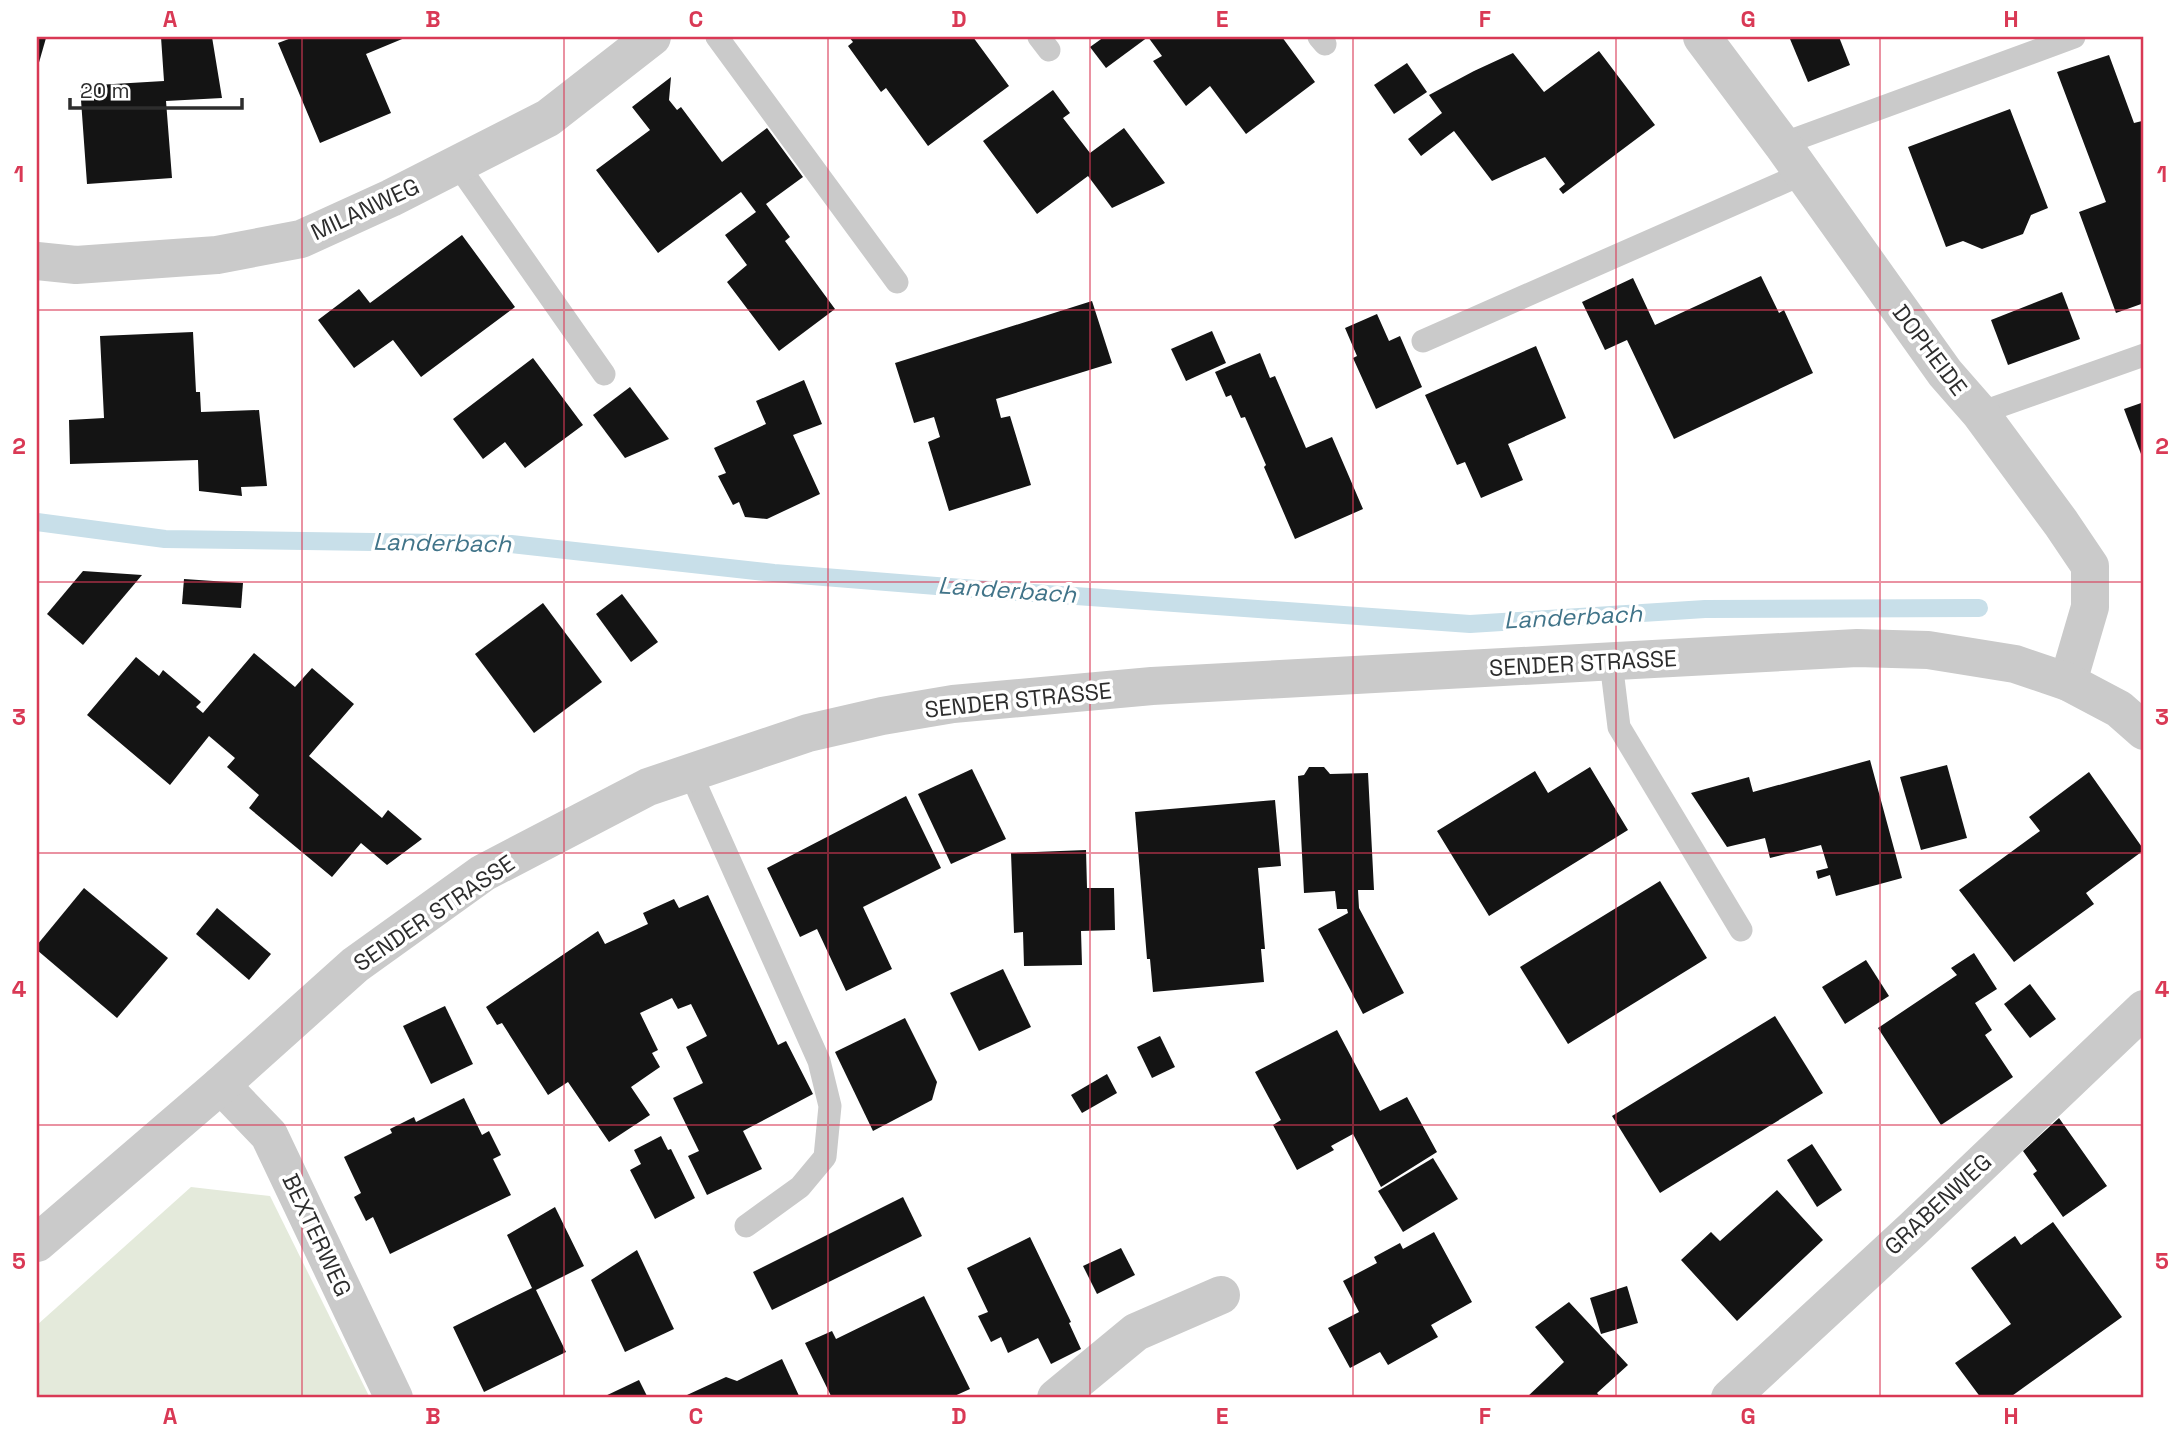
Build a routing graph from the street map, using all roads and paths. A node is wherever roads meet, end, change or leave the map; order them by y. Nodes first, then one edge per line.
1 (652, 37) edge
2 (718, 37) edge
3 (1702, 37) edge
4 (2074, 37) edge
5 (1792, 159) junction
6 (457, 164) junction
7 (37, 261) edge
8 (897, 282) dead end
9 (1423, 341) dead end
10 (2144, 355) edge
11 (604, 374) dead end
12 (1980, 413) junction
13 (1611, 662) junction
14 (2068, 682) junction
15 (2144, 731) edge
16 (690, 772) junction
17 (1741, 930) dead end
18 (2144, 1009) edge
19 (221, 1085) junction
20 (746, 1226) dead end
21 (38, 1240) edge
22 (1221, 1295) dead end
23 (394, 1398) edge
24 (1056, 1398) edge
25 (1730, 1398) edge

1 - 6 street, MILANWEG
2 - 8 lane
3 - 5 street, DOPHEIDE
4 - 5 lane
5 - 9 lane
5 - 12 street, DOPHEIDE
6 - 7 street, MILANWEG
6 - 11 lane
10 - 12 lane
12 - 14 street, DOPHEIDE
13 - 14 street, SENDER STRASSE
13 - 16 street, SENDER STRASSE
13 - 17 lane
14 - 15 street, SENDER STRASSE
16 - 19 street, SENDER STRASSE
16 - 20 lane
18 - 25 street, GRABENWEG
19 - 21 street, SENDER STRASSE
19 - 23 street, BEXTERWEG
22 - 24 street

